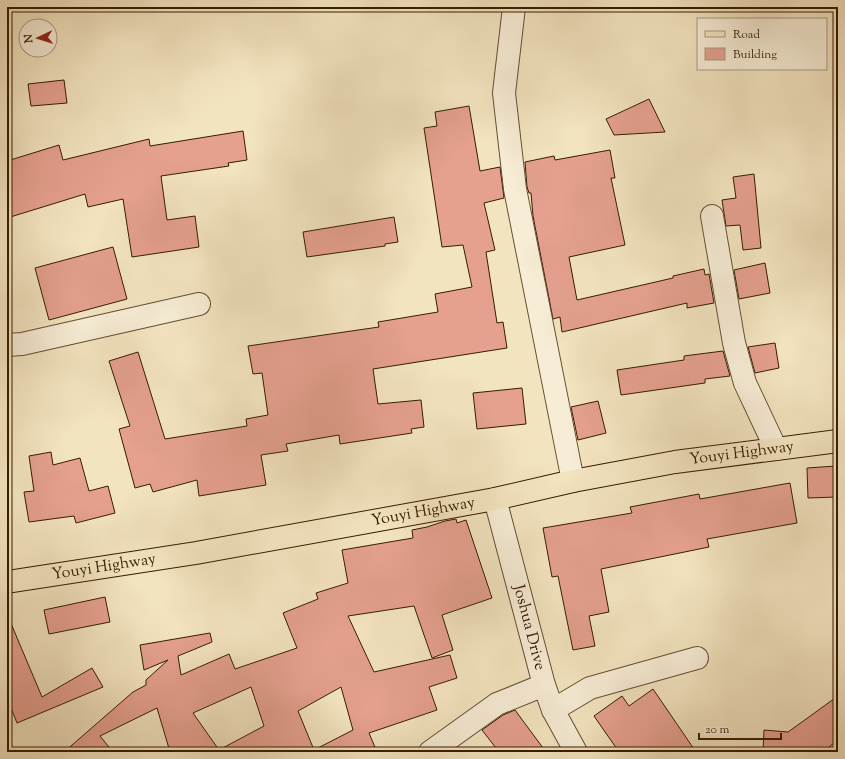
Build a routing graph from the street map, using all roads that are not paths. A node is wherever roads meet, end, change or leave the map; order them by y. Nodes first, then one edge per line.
1 (514, 7) edge
2 (712, 216) dead end
3 (199, 304) dead end
4 (7, 345) edge
5 (838, 441) edge
6 (776, 449) junction
7 (573, 481) junction
8 (495, 499) junction
9 (7, 582) edge
10 (697, 658) dead end
11 (544, 685) junction
12 (553, 710) junction
13 (430, 752) edge
14 (576, 752) edge

1 - 7 street
2 - 6 street
3 - 4 street
5 - 6 main road, Youyi Highway
6 - 7 main road, Youyi Highway
7 - 8 main road, Youyi Highway
8 - 9 main road, Youyi Highway
8 - 11 street, Joshua Drive
10 - 12 street
11 - 12 street, Joshua Drive
11 - 13 street
12 - 14 street, Joshua Drive

